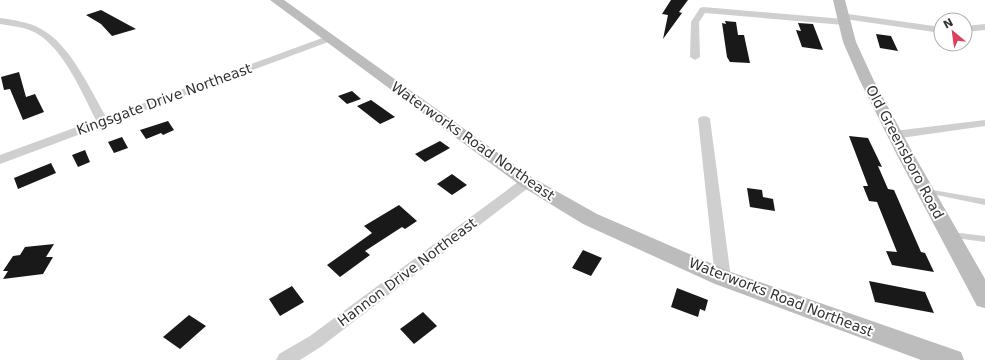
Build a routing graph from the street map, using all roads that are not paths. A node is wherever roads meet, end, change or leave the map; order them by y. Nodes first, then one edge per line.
1 (276, 0) edge
2 (842, 13) edge
3 (0, 22) edge
4 (985, 27) edge
5 (973, 28) edge
6 (933, 29) edge
7 (328, 39) junction
8 (695, 57) dead end
9 (704, 119) dead end
10 (103, 122) junction
11 (985, 122) edge
12 (894, 135) junction
13 (0, 160) edge
14 (527, 182) junction
15 (925, 190) junction
16 (985, 202) edge
17 (949, 235) junction
18 (985, 239) edge
19 (723, 278) junction
20 (985, 299) edge
21 (285, 360) edge
22 (952, 360) edge

1 - 7 street, Waterworks Road Northeast
2 - 6 street
2 - 8 street
2 - 12 street, Old Greensboro Road
3 - 10 street
4 - 5 street
7 - 10 street, Kingsgate Drive Northeast
7 - 14 street, Waterworks Road Northeast
9 - 19 street
10 - 13 street, Kingsgate Drive Northeast
11 - 12 street
12 - 15 street, Old Greensboro Road
14 - 19 street, Waterworks Road Northeast
14 - 21 street, Hannon Drive Northeast
15 - 16 lane
15 - 17 street, Old Greensboro Road
17 - 18 lane
17 - 20 street, Old Greensboro Road
19 - 22 street, Waterworks Road Northeast

